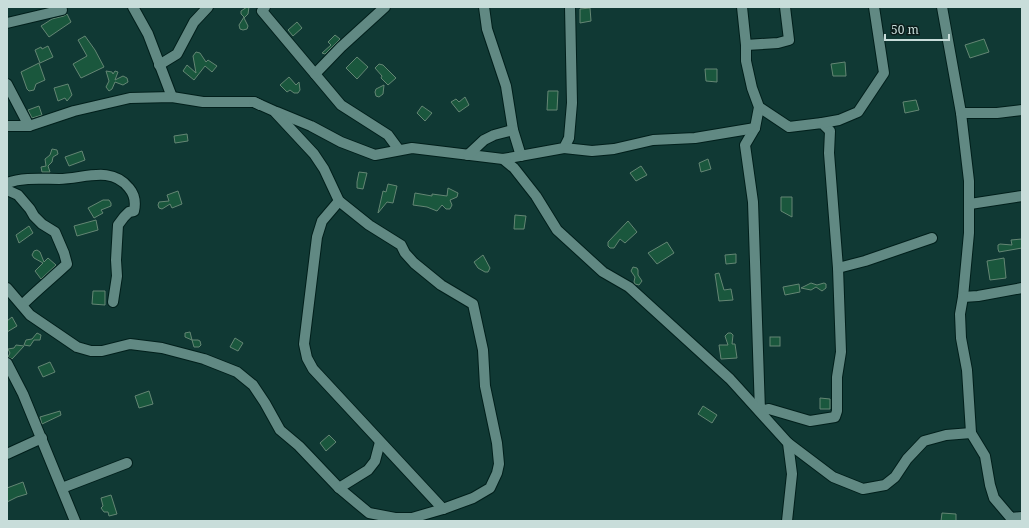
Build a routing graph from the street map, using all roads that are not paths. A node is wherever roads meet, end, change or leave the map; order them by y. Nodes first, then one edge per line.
1 (133, 7) edge
2 (208, 7) edge
3 (265, 7) edge
4 (386, 7) edge
5 (484, 7) edge
6 (570, 7) edge
7 (742, 7) edge
8 (785, 7) edge
9 (874, 7) edge
10 (945, 7) edge
11 (62, 10) dead end
12 (7, 23) edge
13 (746, 45) junction
14 (159, 65) junction
15 (315, 74) junction
16 (7, 84) edge
17 (172, 97) junction
18 (254, 102) junction
19 (759, 107) junction
20 (1022, 110) edge
21 (960, 113) junction
22 (822, 123) junction
23 (7, 126) edge
24 (28, 126) junction
25 (755, 128) junction
26 (513, 130) junction
27 (564, 148) junction
28 (399, 150) junction
29 (468, 155) junction
30 (521, 156) junction
31 (503, 160) junction
32 (7, 183) edge
33 (7, 190) edge
34 (1022, 196) edge
35 (339, 201) junction
36 (970, 204) junction
37 (932, 238) dead end
38 (838, 268) junction
39 (7, 288) edge
40 (1022, 288) edge
41 (964, 297) junction
42 (113, 302) dead end
43 (22, 306) junction
44 (7, 363) edge
45 (760, 411) junction
46 (971, 433) junction
47 (42, 438) junction
48 (380, 442) junction
49 (788, 443) junction
50 (7, 454) edge
51 (127, 463) dead end
52 (62, 488) junction
53 (339, 488) junction
54 (442, 509) junction
55 (369, 513) junction
56 (1022, 517) edge
57 (1009, 519) edge
58 (75, 521) edge
59 (377, 521) edge
60 (787, 521) edge

1 - 14 street
2 - 14 street
3 - 15 street
4 - 15 street
5 - 26 street
6 - 27 street
7 - 13 street
8 - 13 street
9 - 22 street
10 - 21 street
11 - 12 street
13 - 19 street
14 - 17 street
15 - 28 street
16 - 24 street
17 - 18 street
17 - 24 street
18 - 28 street
18 - 35 street
19 - 22 street
19 - 25 street
20 - 21 street
21 - 36 street
22 - 38 street
23 - 24 street
25 - 27 street
25 - 45 street
26 - 29 street
26 - 30 street
27 - 30 street
28 - 29 street
29 - 31 street
30 - 31 street
31 - 45 street
32 - 42 street
33 - 43 street
34 - 36 street
35 - 48 street
35 - 54 street
36 - 41 street
37 - 38 street
38 - 45 street
39 - 43 street
40 - 41 street
41 - 46 street
43 - 53 street
44 - 47 street
45 - 49 street
46 - 49 street
46 - 57 street
47 - 50 street
47 - 52 street
48 - 53 street
48 - 54 street
49 - 60 street
51 - 52 street
52 - 58 street
53 - 55 street
54 - 55 street
55 - 59 street
56 - 57 street

